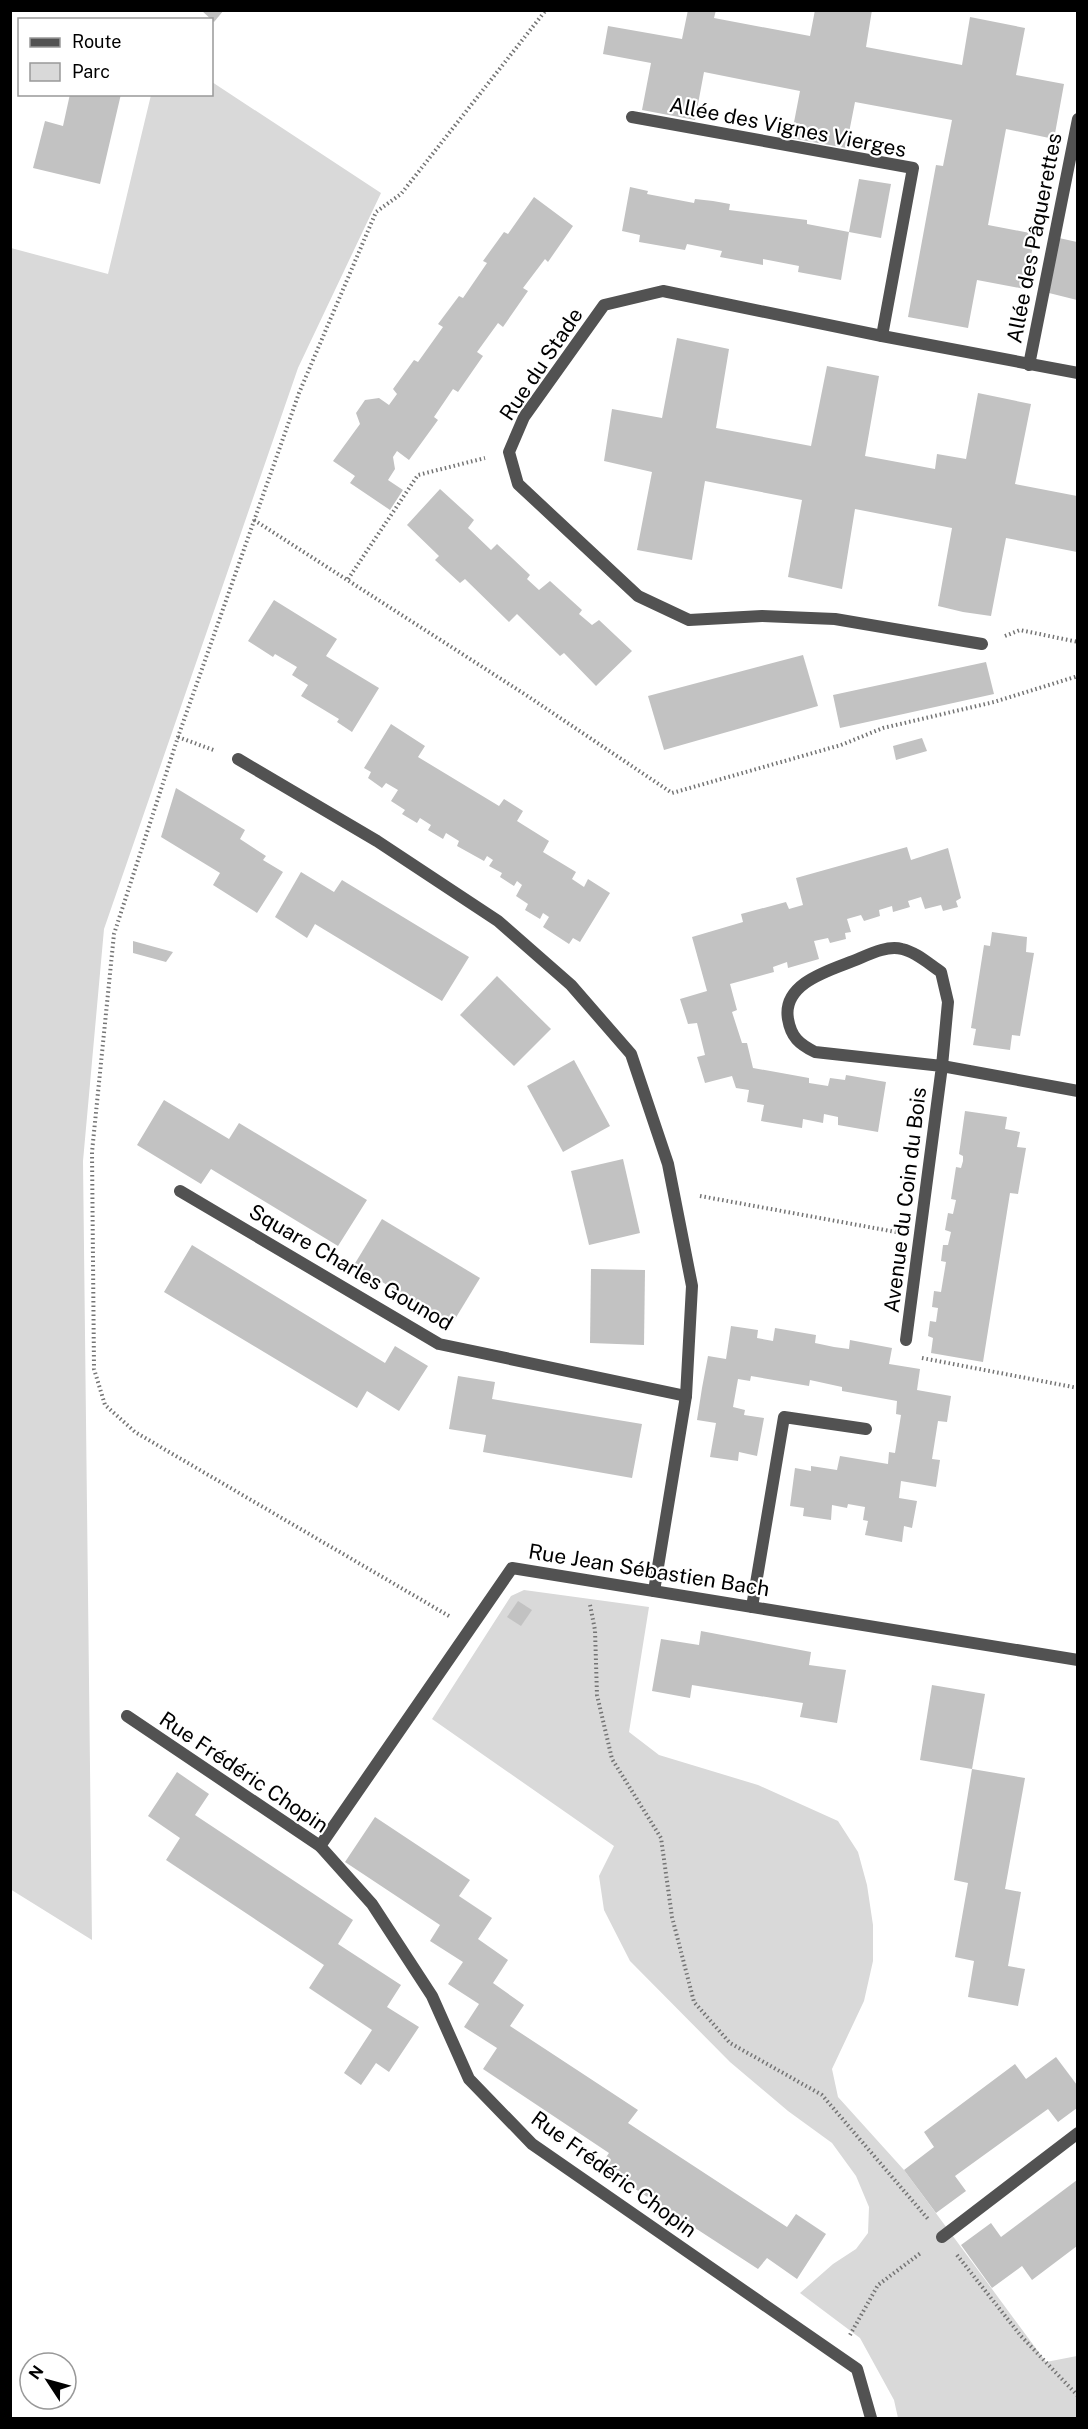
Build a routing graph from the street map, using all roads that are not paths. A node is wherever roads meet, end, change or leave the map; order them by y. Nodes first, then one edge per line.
1 (632, 117) dead end
2 (1077, 119) edge
3 (882, 336) junction
4 (1029, 365) junction
5 (1077, 373) edge
6 (982, 644) road end
7 (238, 759) road end
8 (942, 1065) junction
9 (1077, 1091) edge
10 (180, 1191) dead end
11 (906, 1340) road end
12 (686, 1396) junction
13 (866, 1429) dead end
14 (654, 1591) junction
15 (752, 1607) junction
16 (1077, 1660) edge
17 (127, 1716) dead end
18 (320, 1846) junction
19 (1077, 2133) edge
20 (942, 2237) road end
21 (871, 2418) edge

1 - 3 street, Allée des Vignes Vierges
2 - 4 street, Allée des Pâquerettes
3 - 4 street, Rue du Stade
3 - 6 street, Rue du Stade
4 - 5 street, Rue du Stade
7 - 12 street
8 - 8 street, Avenue du Coin du Bois
8 - 9 street, Avenue du Coin du Bois
8 - 11 street, Avenue du Coin du Bois
10 - 12 street, Square Charles Gounod
12 - 14 street
13 - 15 street
14 - 15 street, Rue Jean Sébastien Bach
14 - 18 street, Rue Jean Sébastien Bach
15 - 16 street, Rue Jean Sébastien Bach
17 - 18 street, Rue Frédéric Chopin
18 - 21 street, Rue Frédéric Chopin
19 - 20 street

